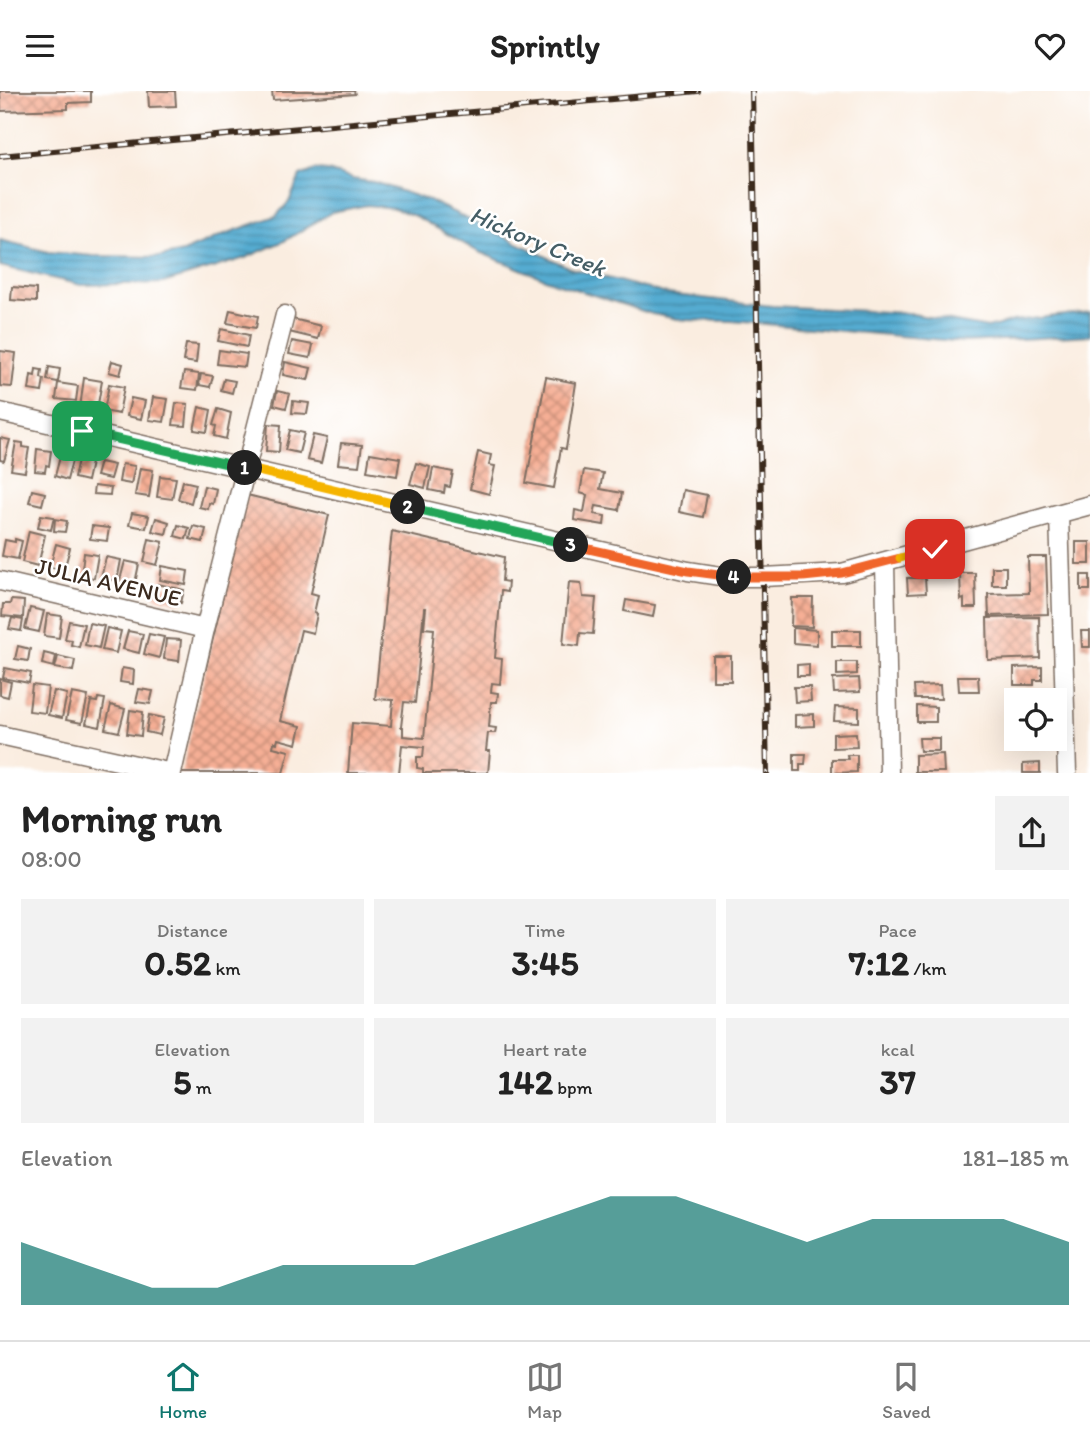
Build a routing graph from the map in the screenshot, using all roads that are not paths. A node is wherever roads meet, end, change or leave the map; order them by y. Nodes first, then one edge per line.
1 (285, 315) dead end
2 (0, 412) edge
3 (247, 468) junction
4 (1090, 505) edge
5 (1059, 515) junction
6 (885, 562) junction
7 (0, 581) edge
8 (205, 629) junction
9 (0, 735) edge
10 (172, 773) edge
11 (889, 773) edge
12 (1067, 773) edge

1 - 3 street
2 - 3 street
3 - 6 street
3 - 8 street
4 - 5 street
5 - 6 street
5 - 12 street
6 - 11 street
7 - 8 street, JULIA AVENUE
8 - 10 street
9 - 10 street

